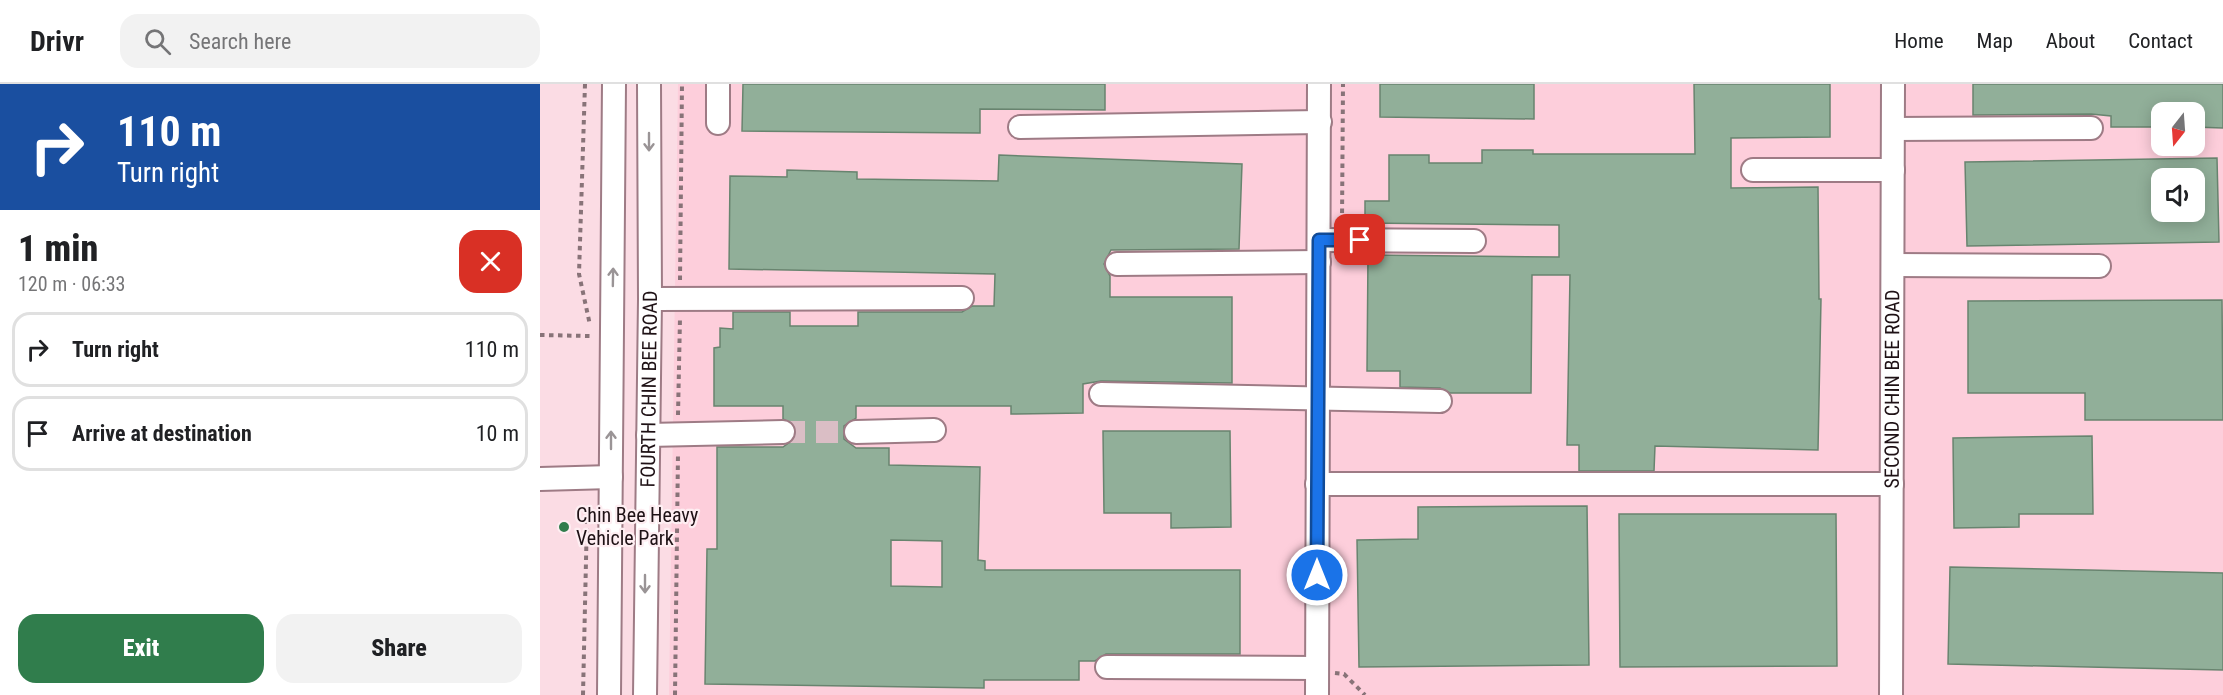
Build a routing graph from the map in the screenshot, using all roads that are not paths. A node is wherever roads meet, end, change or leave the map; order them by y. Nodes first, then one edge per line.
1 (614, 84) edge
2 (649, 84) edge
3 (718, 84) edge
4 (1319, 84) edge
5 (1893, 84) edge
6 (1320, 122) junction
7 (718, 123) dead end
8 (1020, 128) dead end
9 (2091, 128) dead end
10 (1893, 129) junction
11 (1753, 170) dead end
12 (1893, 170) junction
13 (1474, 240) dead end
14 (1319, 251) junction
15 (1117, 264) dead end
16 (1893, 265) junction
17 (2098, 266) dead end
18 (962, 298) dead end
19 (650, 299) junction
20 (1101, 394) dead end
21 (1318, 398) junction
22 (1440, 401) dead end
23 (934, 430) dead end
24 (783, 432) tunnel mouth
25 (856, 432) tunnel mouth
26 (648, 435) junction
27 (611, 477) junction
28 (540, 479) edge
29 (1317, 484) junction
30 (1892, 484) junction
31 (1107, 667) dead end
32 (1323, 670) junction
33 (609, 695) edge
34 (645, 695) edge
35 (1317, 695) edge
36 (1892, 695) edge

27 -> 1 street, FOURTH CHIN BEE ROAD
2 -> 19 street, FOURTH CHIN BEE ROAD
3 - 7 street
4 - 6 street
5 - 10 street, SECOND CHIN BEE ROAD
6 - 8 street
6 - 14 street
9 - 10 street
10 - 12 street, SECOND CHIN BEE ROAD
11 - 12 street
12 - 16 street, SECOND CHIN BEE ROAD
13 - 14 street
14 - 15 street
14 - 21 street
16 - 17 street
16 - 30 street, SECOND CHIN BEE ROAD
18 - 19 street
19 - 26 street, FOURTH CHIN BEE ROAD
20 - 21 street
21 - 22 street
21 - 29 street
23 - 25 street
24 - 26 street
26 -> 34 street, FOURTH CHIN BEE ROAD
27 - 28 street
27 - 33 street, FOURTH CHIN BEE ROAD
29 - 30 street
29 - 32 street
30 - 36 street, SECOND CHIN BEE ROAD
31 - 32 street
32 - 35 street

